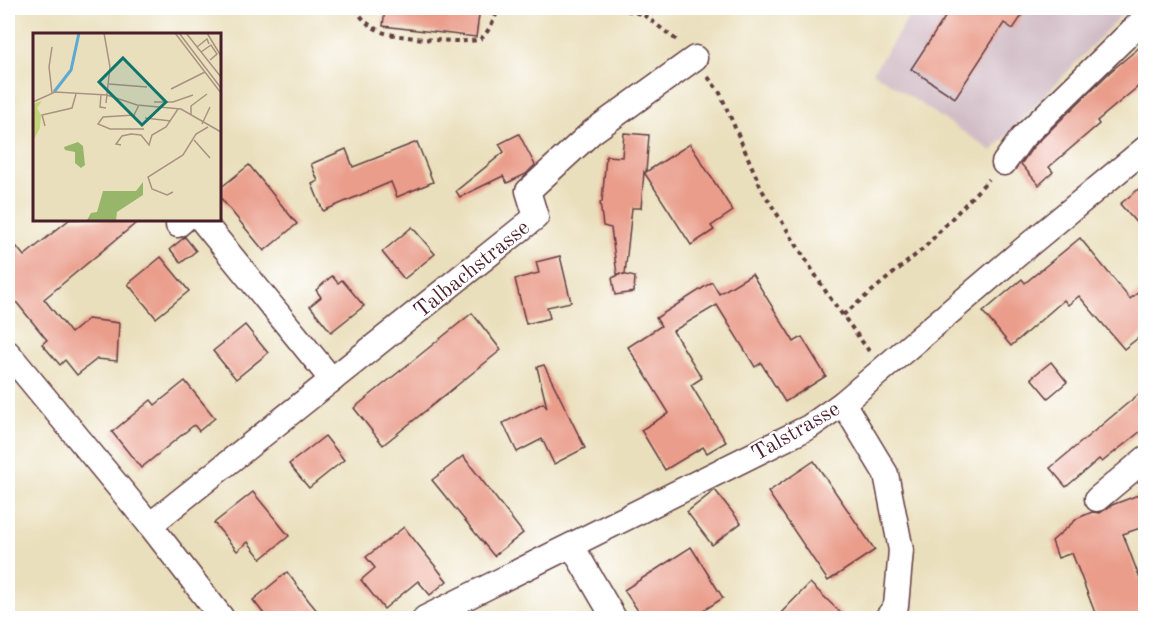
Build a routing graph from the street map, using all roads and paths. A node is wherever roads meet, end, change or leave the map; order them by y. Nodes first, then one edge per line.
1 (356, 8) edge
2 (499, 8) edge
3 (618, 8) edge
4 (1146, 17) edge
5 (695, 58) junction
6 (1146, 148) edge
7 (1004, 163) joint
8 (202, 220) edge
9 (843, 315) junction
10 (8, 353) edge
11 (882, 369) junction
12 (332, 380) junction
13 (843, 404) junction
14 (1146, 458) edge
15 (1096, 499) dead end
16 (150, 525) junction
17 (572, 546) junction
18 (222, 618) edge
19 (425, 618) edge
20 (614, 618) edge
21 (888, 618) edge

1 - 2 path
3 - 5 path
4 - 7 street
5 - 9 path
5 - 12 street, Talbachstrasse
6 - 11 street, Talstrasse
7 - 9 path
8 - 12 street
9 - 11 path
10 - 16 street
11 - 13 street, Talstrasse
12 - 16 street, Talbachstrasse
13 - 17 street, Talstrasse
13 - 21 street
14 - 15 street
16 - 18 street
17 - 19 street, Talstrasse
17 - 20 street

